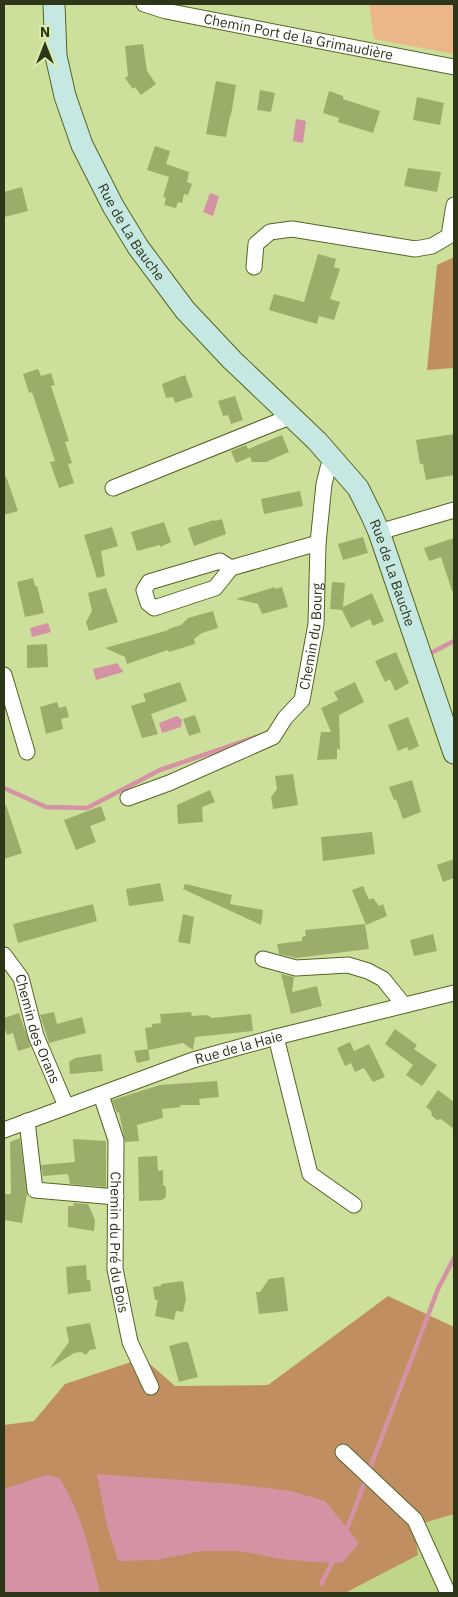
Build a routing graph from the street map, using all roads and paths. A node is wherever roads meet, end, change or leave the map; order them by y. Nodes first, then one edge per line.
1 (54, 4) edge
2 (144, 4) edge
3 (454, 67) edge
4 (454, 206) edge
5 (254, 267) dead end
6 (292, 416) junction
7 (334, 460) junction
8 (113, 488) dead end
9 (454, 510) edge
10 (379, 532) junction
11 (318, 544) junction
12 (231, 568) junction
13 (4, 675) edge
14 (27, 752) dead end
15 (454, 753) edge
16 (128, 798) dead end
17 (4, 955) edge
18 (263, 959) dead end
19 (454, 993) edge
20 (404, 1005) junction
21 (276, 1038) junction
22 (101, 1095) junction
23 (66, 1106) junction
24 (27, 1121) junction
25 (4, 1130) edge
26 (116, 1197) junction
27 (354, 1205) dead end
28 (151, 1387) dead end
29 (343, 1452) dead end
30 (448, 1593) edge

1 - 6 street, Rue de La Bauche
2 - 3 street, Chemin Port de la Grimaudière
4 - 5 street
6 - 7 street, Rue de La Bauche
6 - 8 street
7 - 10 street, Rue de La Bauche
7 - 11 street, Chemin du Bourg
9 - 10 street
10 - 15 street, Rue de La Bauche
11 - 12 street
11 - 16 street, Chemin du Bourg
12 - 12 street
13 - 14 street
17 - 23 street, Chemin des Orans
18 - 20 street
19 - 20 street, Rue de la Haie
20 - 21 street, Rue de la Haie
21 - 22 street, Rue de la Haie
21 - 27 street
22 - 23 street, Rue de la Haie
22 - 26 street, Chemin du Pré du Bois
23 - 24 street, Rue de la Haie
24 - 25 street, Rue de la Haie
24 - 26 street
26 - 28 street, Chemin du Pré du Bois
29 - 30 street

